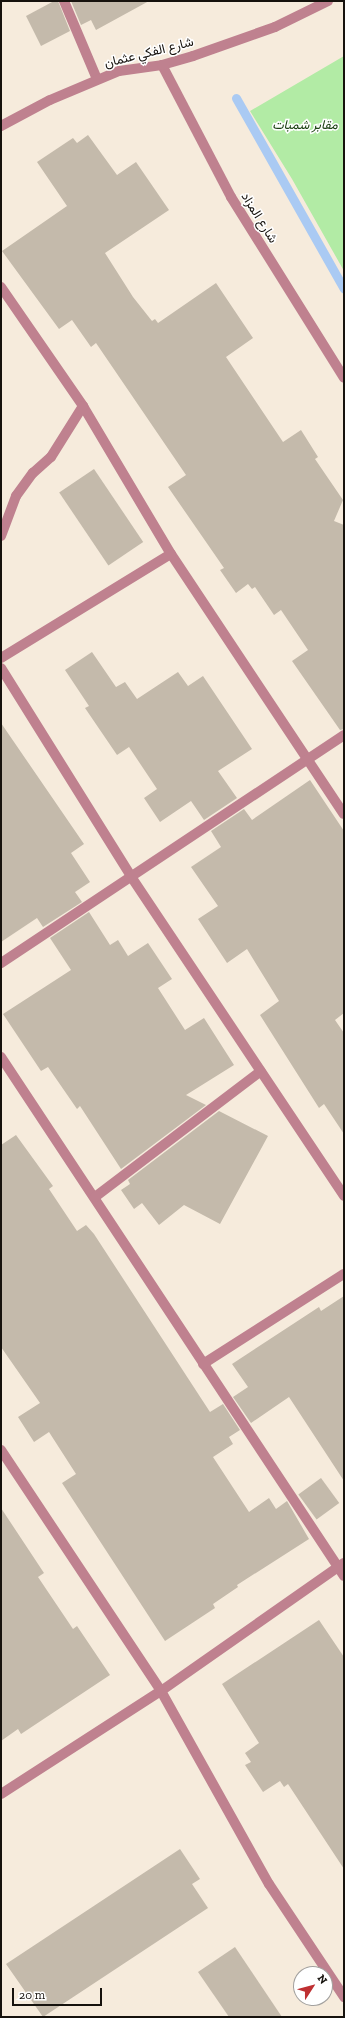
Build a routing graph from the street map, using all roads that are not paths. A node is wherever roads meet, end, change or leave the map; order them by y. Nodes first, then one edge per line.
1 (64, 1) edge
2 (328, 1) edge
3 (162, 65) junction
4 (97, 80) junction
5 (1, 126) edge
6 (1, 287) edge
7 (344, 378) edge
8 (83, 406) junction
9 (1, 536) edge
10 (171, 554) junction
11 (1, 658) edge
12 (1, 668) edge
13 (344, 734) edge
14 (306, 759) junction
15 (344, 814) edge
16 (132, 878) junction
17 (1, 963) edge
18 (1, 1057) edge
19 (261, 1071) junction
20 (344, 1196) edge
21 (95, 1197) junction
22 (344, 1274) edge
23 (203, 1364) junction
24 (1, 1450) edge
25 (341, 1565) edge
26 (344, 1576) edge
27 (161, 1690) junction
28 (1, 1794) edge
29 (344, 1997) edge

1 - 4 street
2 - 3 street, شارع الفكي عثمان
3 - 4 street, شارع الفكي عثمان
3 - 7 street, شارع المزاد
4 - 5 street, شارع الفكي عثمان
6 - 8 street
8 - 9 street
8 - 10 street
10 - 11 street
10 - 14 street
12 - 16 street
13 - 14 street
14 - 15 street
14 - 16 street
16 - 17 street
16 - 19 street
18 - 21 street
19 - 20 street
19 - 21 street
21 - 23 street
22 - 23 street
23 - 25 street
24 - 27 street
25 - 26 street
25 - 27 street
27 - 28 street
27 - 29 street

